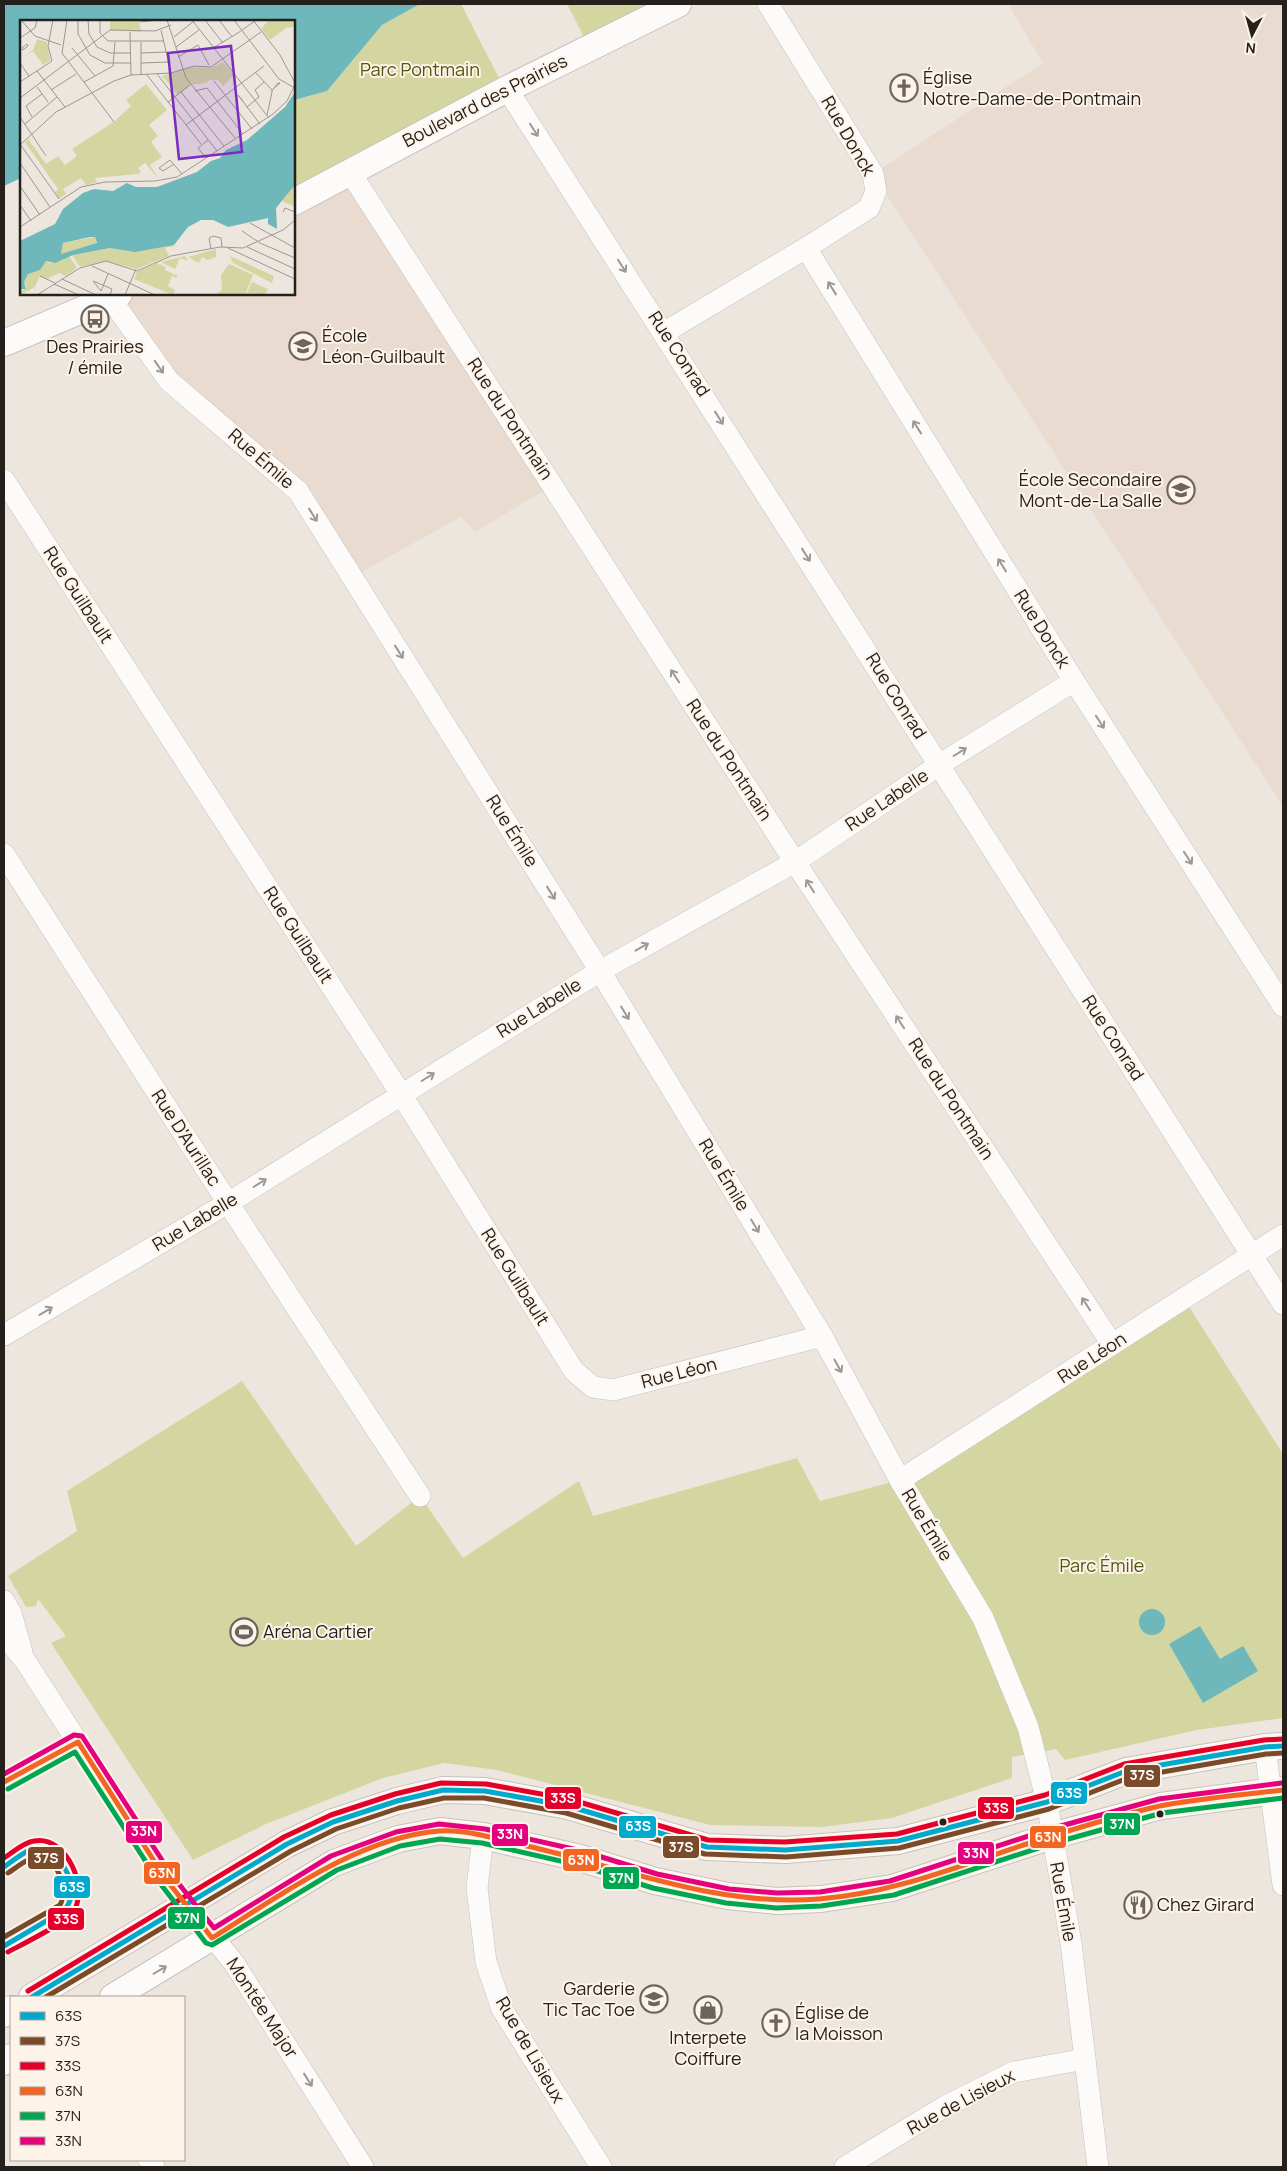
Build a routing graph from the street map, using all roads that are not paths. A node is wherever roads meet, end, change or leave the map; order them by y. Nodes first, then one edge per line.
1 (678, 4) edge
2 (768, 4) edge
3 (507, 89) junction
4 (350, 172) junction
5 (295, 201) edge
6 (806, 248) junction
7 (115, 296) edge
8 (665, 332) junction
9 (4, 343) edge
10 (4, 480) edge
11 (1074, 681) junction
12 (939, 765) junction
13 (4, 854) edge
14 (795, 862) junction
15 (600, 971) junction
16 (1283, 1006) edge
17 (401, 1094) junction
18 (228, 1203) junction
19 (1283, 1236) edge
20 (1252, 1255) junction
21 (1283, 1304) edge
22 (4, 1335) edge
23 (822, 1336) junction
24 (1112, 1344) junction
25 (593, 1388) joint
26 (900, 1480) junction
27 (420, 1496) dead end
28 (4, 1601) edge
29 (4, 1635) edge
30 (24, 1659) junction
31 (1274, 1746) edge
32 (1278, 1790) edge
33 (1047, 1802) junction
34 (483, 1836) junction
35 (1052, 1836) junction
36 (1283, 1885) edge
37 (187, 1906) junction
38 (212, 1938) junction
39 (34, 1996) edge
40 (115, 1996) edge
41 (1085, 2059) junction
42 (358, 2166) edge
43 (601, 2167) edge
44 (845, 2167) edge
45 (1098, 2167) edge

1 - 3 street, Boulevard des Prairies
2 - 6 street, Rue Donck
3 - 4 street, Boulevard des Prairies
3 -> 8 street, Rue Conrad
4 - 5 street, Boulevard des Prairies
14 -> 4 street, Rue du Pontmain
6 - 8 street, Rue Donck
11 -> 6 street, Rue Donck
7 - 9 street
7 -> 15 street, Rue Émile
8 -> 12 street, Rue Conrad
10 - 17 street, Rue Guilbault
12 -> 11 street, Rue Labelle
11 -> 16 street, Rue Donck
12 - 14 street, Rue Labelle
12 - 20 street, Rue Conrad
13 - 18 street, Rue D'Aurillac
15 -> 14 street, Rue Labelle
24 -> 14 street, Rue du Pontmain
17 -> 15 street, Rue Labelle
15 -> 23 street, Rue Émile
18 -> 17 street, Rue Labelle
17 - 25 street, Rue Guilbault
22 -> 18 street, Rue Labelle
18 - 27 street, Rue D'Aurillac
19 - 20 street, Rue Léon
20 - 21 street, Rue Conrad
20 - 24 street, Rue Léon
23 - 25 street, Rue Léon
23 -> 26 street, Rue Émile
24 - 26 street, Rue Léon
26 - 33 street, Rue Émile
28 - 30 street, Montée Major
29 - 30 street, Montée Major
30 - 37 street, Montée Major
31 - 32 street
31 - 33 street
32 - 35 street
32 - 36 street
33 - 35 street, Rue Émile
33 - 37 street
34 - 35 street
34 - 38 street
34 - 43 street, Rue de Lisieux
35 - 41 street, Rue Émile
37 - 38 street, Montée Major
37 - 39 street
40 -> 38 street
38 -> 42 street, Montée Major
41 - 44 street, Rue de Lisieux
41 - 45 street, Rue Émile

